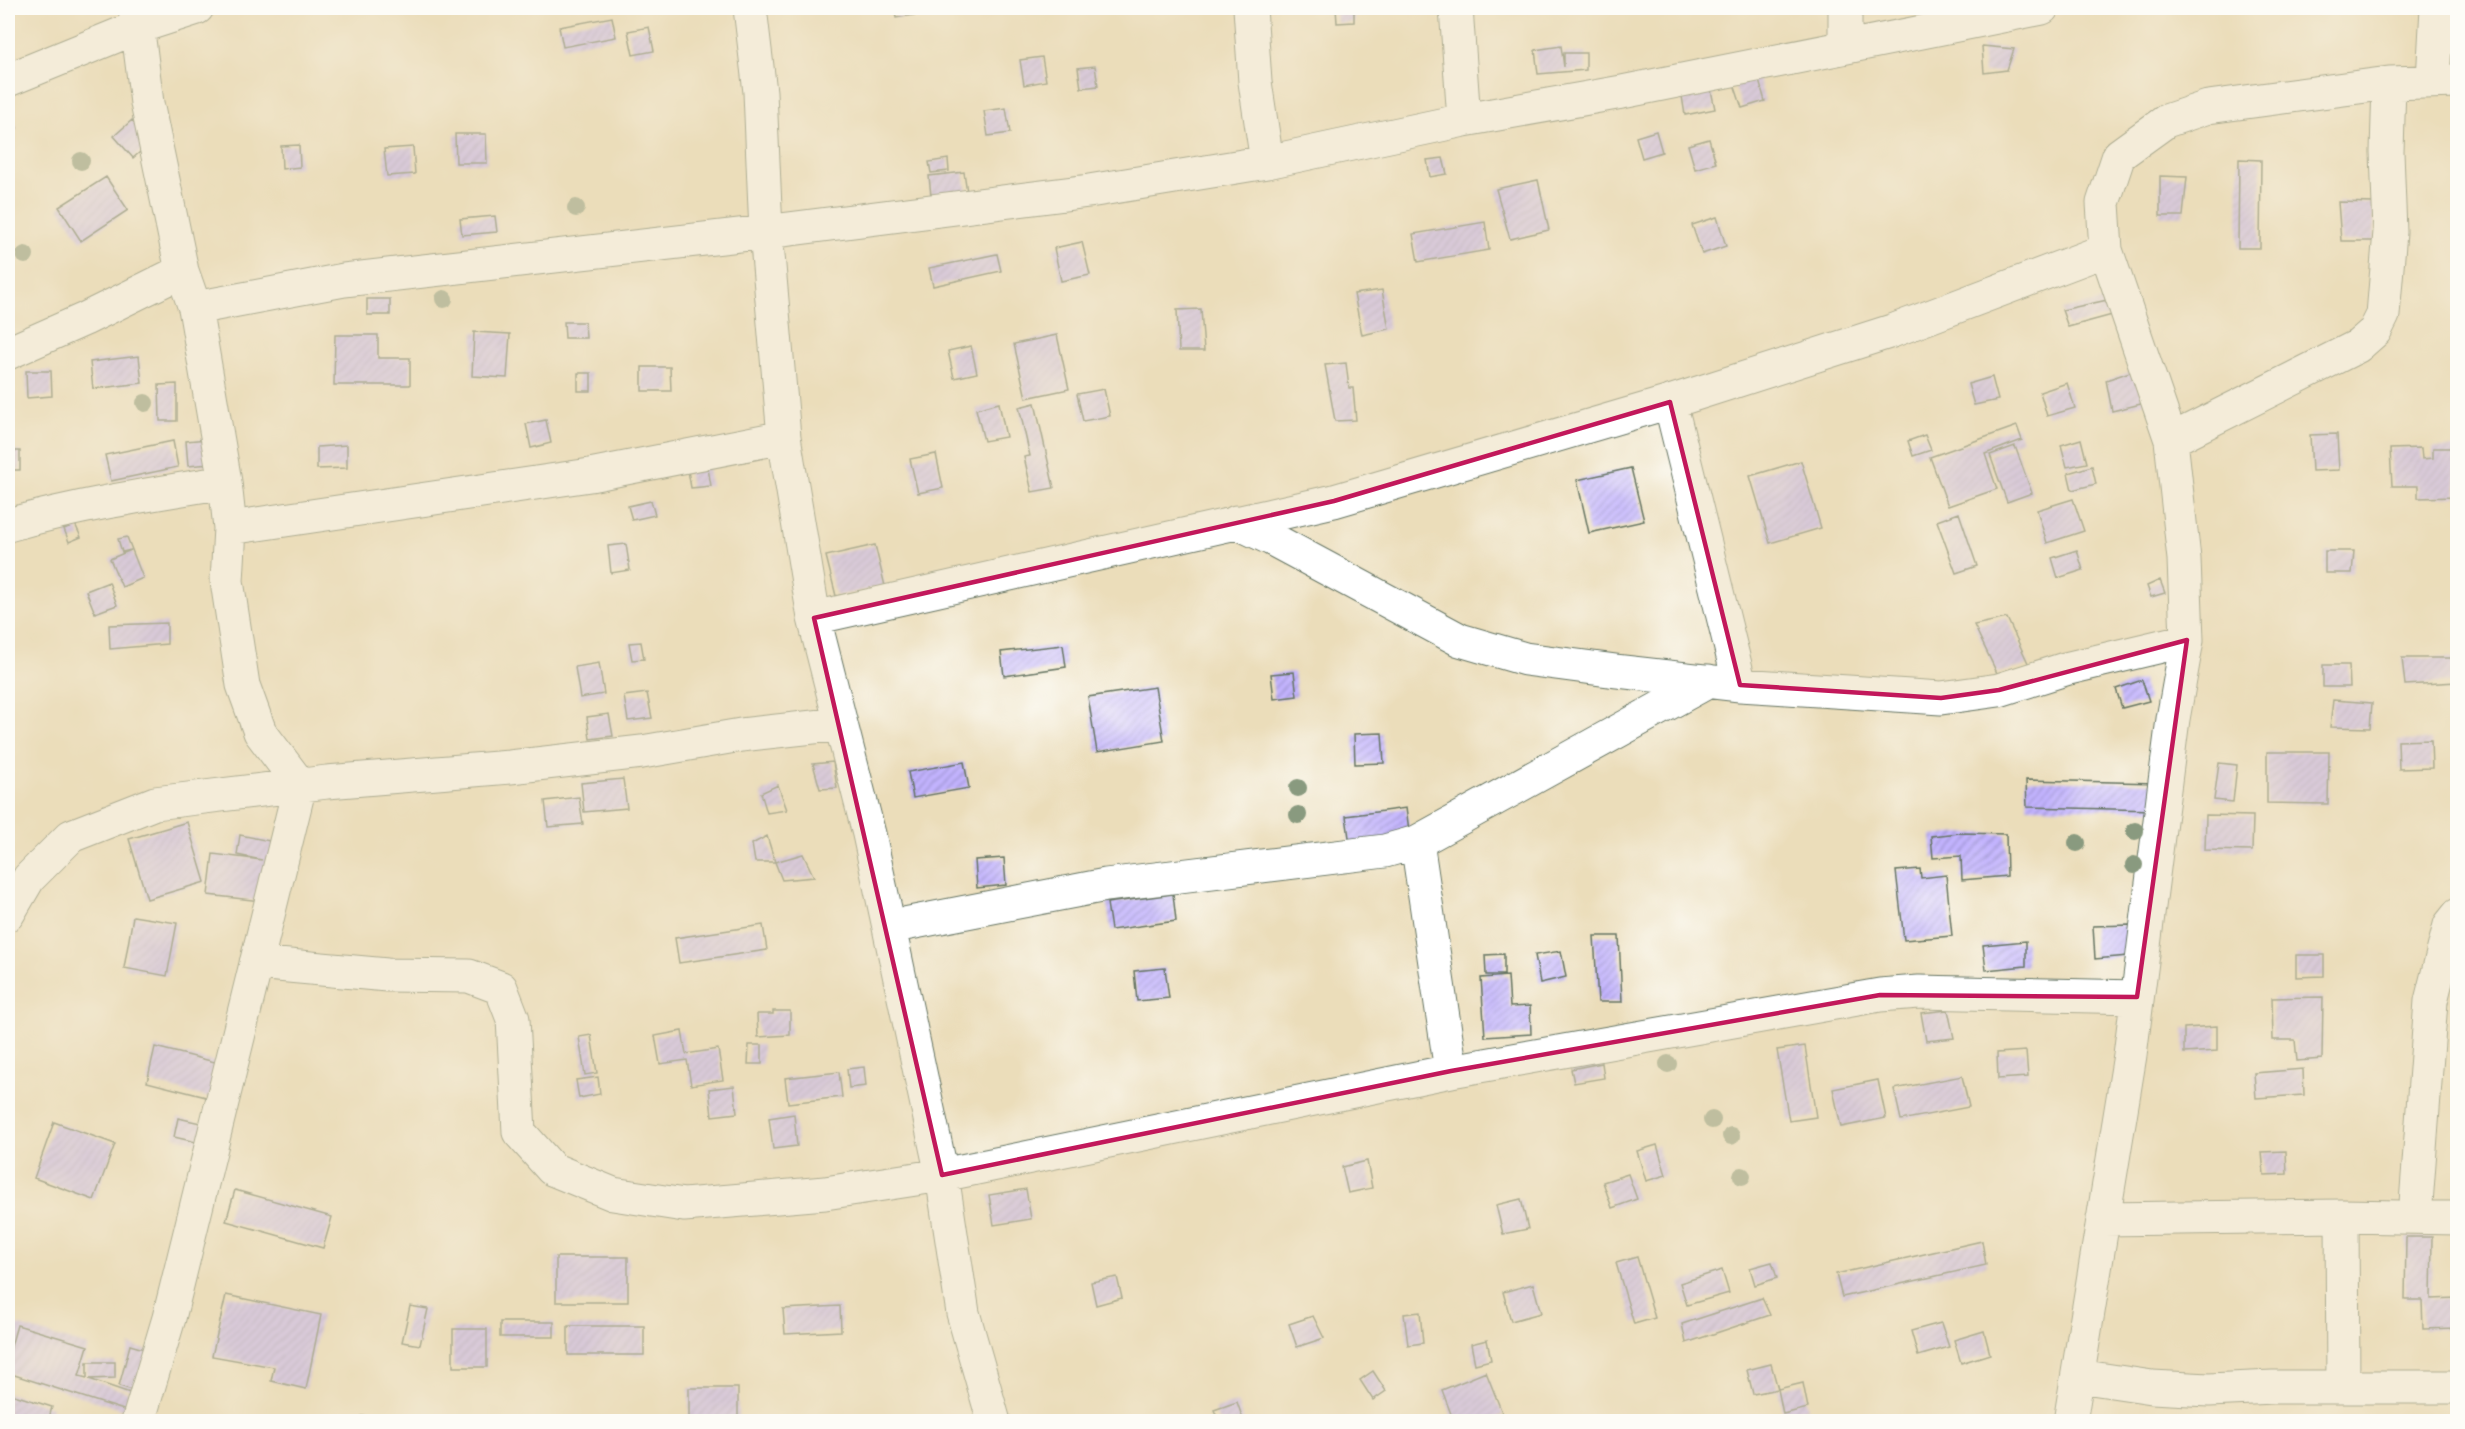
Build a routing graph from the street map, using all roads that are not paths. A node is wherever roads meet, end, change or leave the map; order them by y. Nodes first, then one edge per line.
1 (197, 8) edge
2 (750, 8) edge
3 (1250, 8) edge
4 (1456, 8) edge
5 (1845, 8) edge
6 (2042, 8) edge
7 (2438, 8) edge
8 (137, 17) edge
9 (1845, 46) junction
10 (8, 80) edge
11 (2445, 81) edge
12 (2389, 83) junction
13 (1464, 120) junction
14 (1267, 162) junction
15 (766, 232) junction
16 (2106, 250) junction
17 (182, 271) junction
18 (195, 308) junction
19 (8, 353) edge
20 (1671, 402) junction
21 (784, 437) junction
22 (2171, 440) junction
23 (225, 482) junction
24 (1236, 522) junction
25 (8, 525) edge
26 (230, 528) junction
27 (814, 618) junction
28 (2187, 640) junction
29 (1708, 681) junction
30 (1740, 685) junction
31 (841, 724) junction
32 (300, 785) junction
33 (1417, 842) junction
34 (8, 914) edge
35 (2457, 915) edge
36 (889, 927) junction
37 (256, 963) junction
38 (2137, 997) junction
39 (1451, 1071) junction
40 (942, 1175) junction
41 (2342, 1216) junction
42 (2415, 1217) junction
43 (2457, 1218) edge
44 (2103, 1219) junction
45 (2078, 1376) junction
46 (2343, 1387) junction
47 (2457, 1387) edge
48 (138, 1422) edge
49 (994, 1422) edge
50 (2070, 1422) edge

1 - 8 street
2 - 15 street
3 - 14 street
4 - 13 street
5 - 9 street
6 - 9 street
7 - 11 street
8 - 10 street
8 - 17 street
9 - 13 street
11 - 12 street
12 - 16 street
12 - 22 street
13 - 14 street
14 - 15 street
15 - 18 street
15 - 21 street
16 - 20 street
16 - 22 street
17 - 18 street
17 - 19 street
18 - 23 street
20 - 24 street
20 - 30 street
21 - 26 street
21 - 27 street
22 - 28 street
23 - 25 street
23 - 26 street
24 - 27 street
24 - 29 street
26 - 32 street
27 - 31 street
28 - 30 street
28 - 38 street
29 - 30 street
29 - 33 street
31 - 32 street
31 - 36 street
32 - 34 street
32 - 37 street
33 - 36 street
33 - 39 street
35 - 42 street
36 - 40 street
37 - 40 street
37 - 48 street
38 - 39 street
38 - 44 street
39 - 40 street
40 - 49 street
41 - 42 street
41 - 44 street
41 - 46 street
42 - 43 street
44 - 45 street
45 - 46 street
45 - 50 street
46 - 47 street

